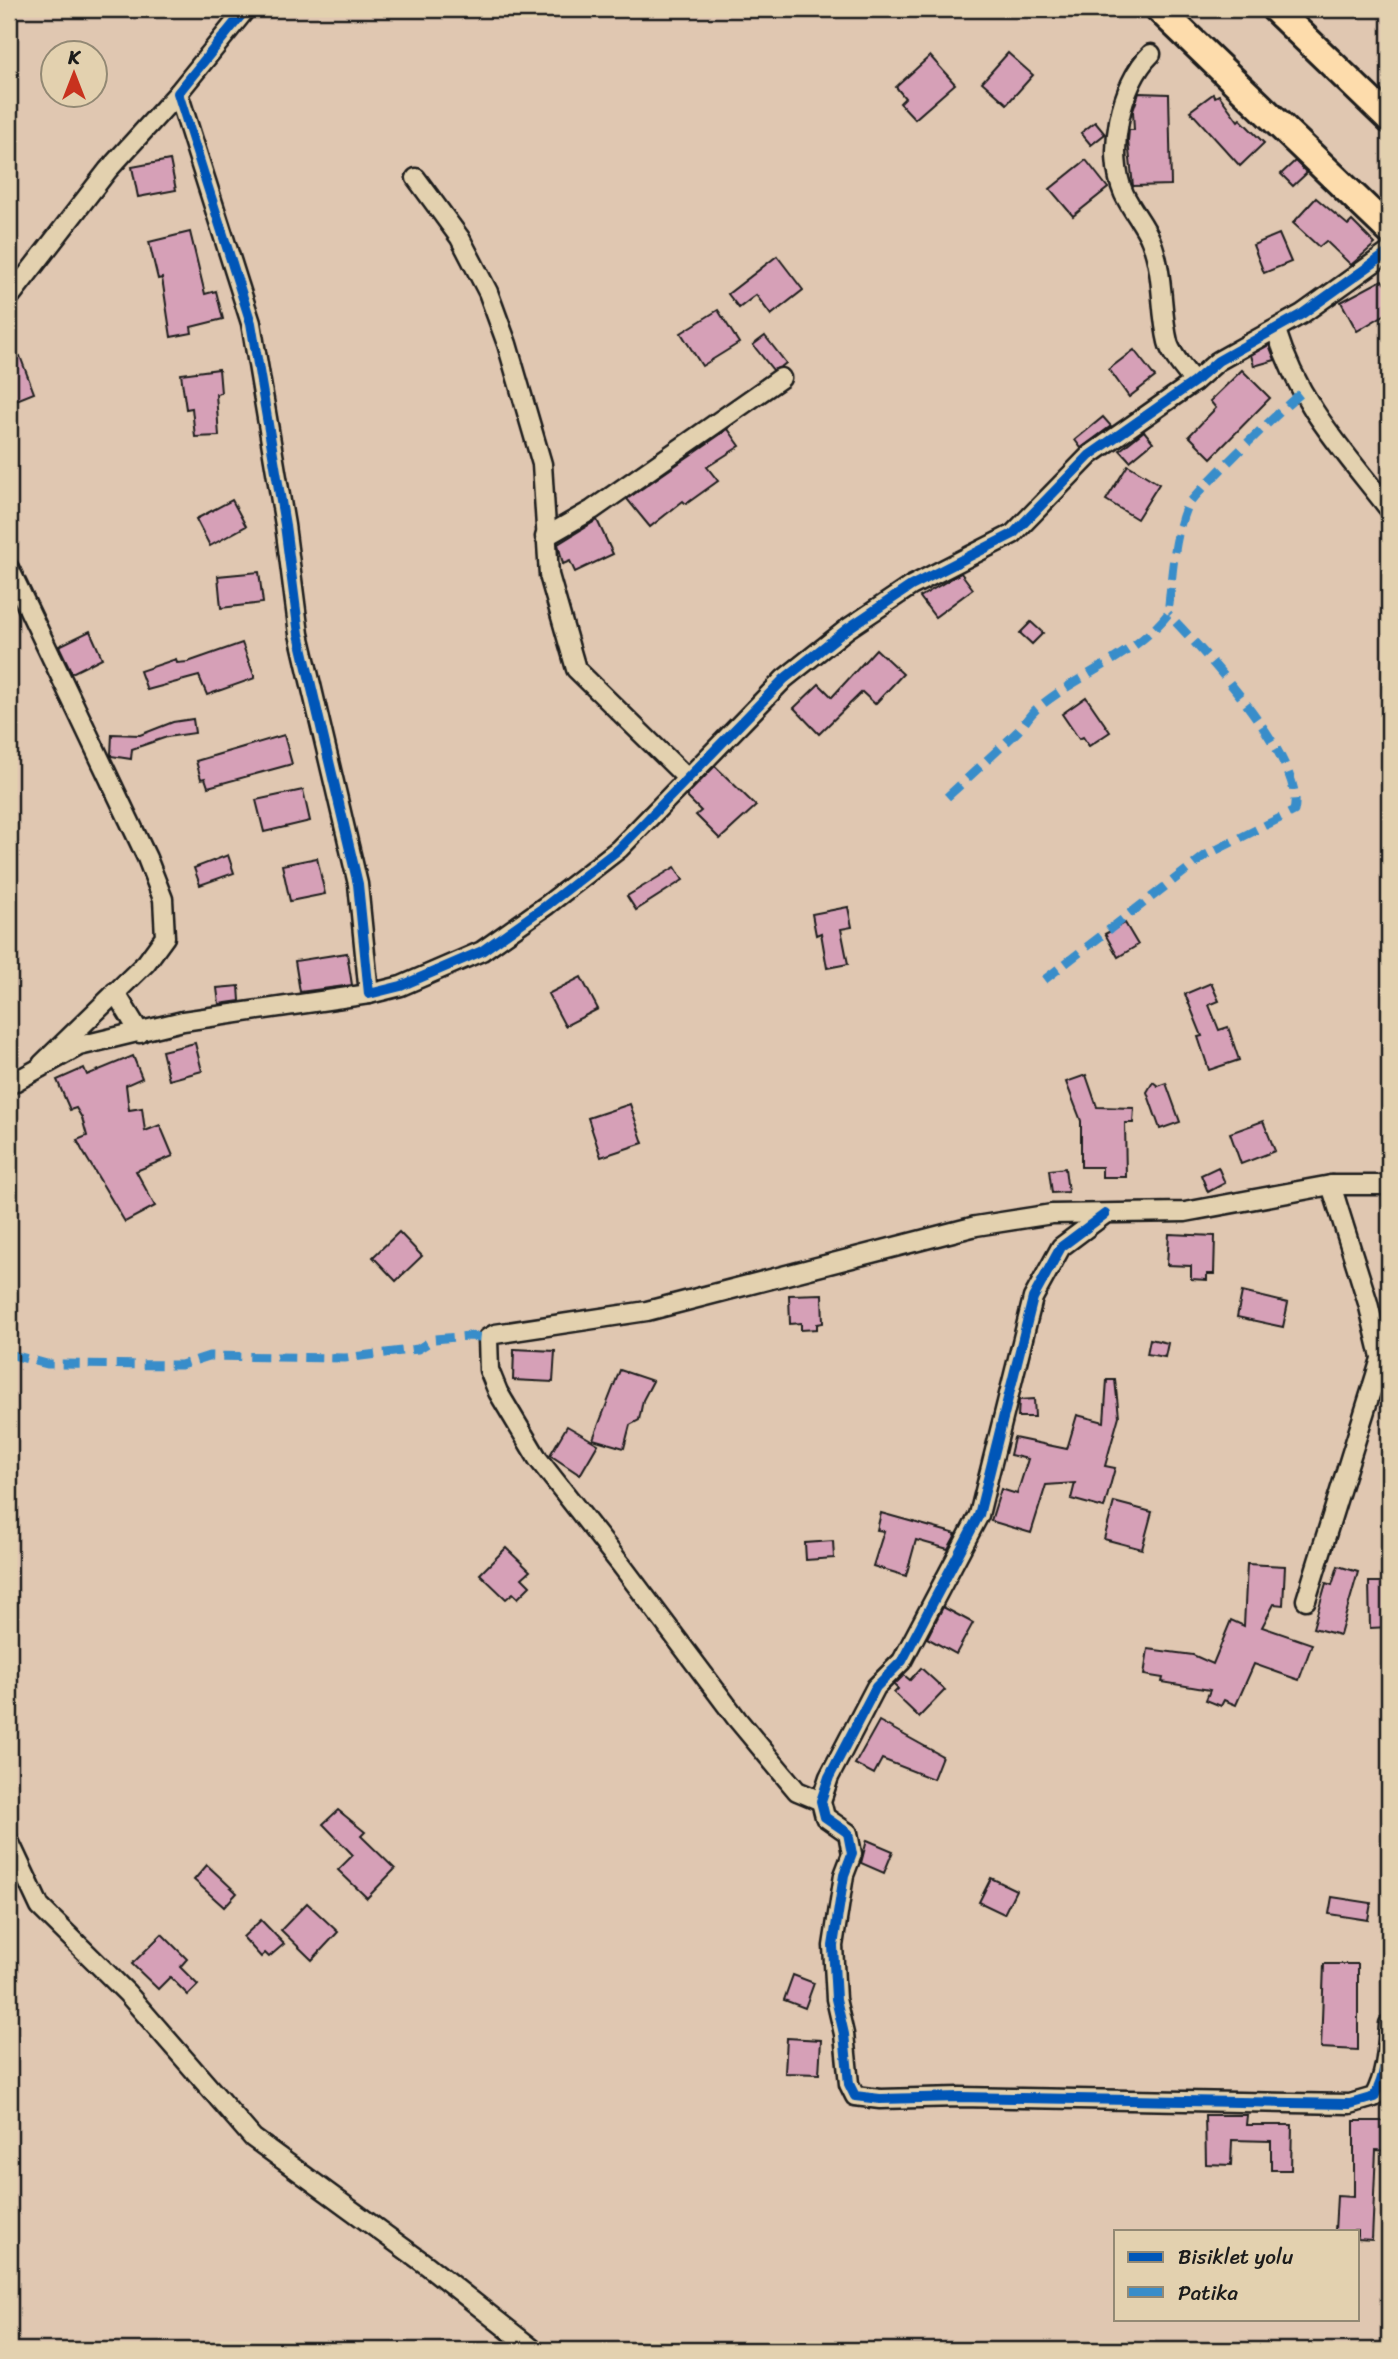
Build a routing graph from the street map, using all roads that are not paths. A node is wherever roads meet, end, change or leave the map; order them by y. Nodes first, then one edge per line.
1 (246, 9) edge
2 (1160, 9) edge
3 (1275, 9) edge
4 (1152, 54) dead end
5 (178, 93) junction
6 (1389, 120) edge
7 (416, 178) dead end
8 (1389, 230) edge
9 (1386, 262) edge
10 (9, 298) edge
11 (1276, 330) junction
12 (781, 378) dead end
13 (1194, 382) junction
14 (1389, 509) edge
15 (545, 537) junction
16 (9, 568) edge
17 (687, 778) junction
18 (115, 992) junction
19 (369, 994) junction
20 (141, 1033) junction
21 (41, 1065) junction
22 (9, 1084) edge
23 (1331, 1185) junction
24 (1389, 1185) edge
25 (1105, 1214) junction
26 (1381, 1359) junction
27 (1389, 1390) edge
28 (1306, 1600) dead end
29 (821, 1801) junction
30 (9, 1840) edge
31 (1389, 2024) edge
32 (534, 2350) edge

1 - 5 street
2 - 8 highway
3 - 6 highway
4 - 13 street
5 - 10 street
5 - 19 street
7 - 15 street
9 - 11 street
11 - 13 street
11 - 14 street
12 - 15 street
13 - 17 street
15 - 17 street
16 - 18 street
17 - 19 street
18 - 20 street
18 - 21 street
19 - 20 street
20 - 21 street
21 - 22 street
23 - 24 street
23 - 25 street
23 - 26 street
25 - 29 street
25 - 29 street
26 - 27 street
26 - 28 street
29 - 31 street
30 - 32 street

